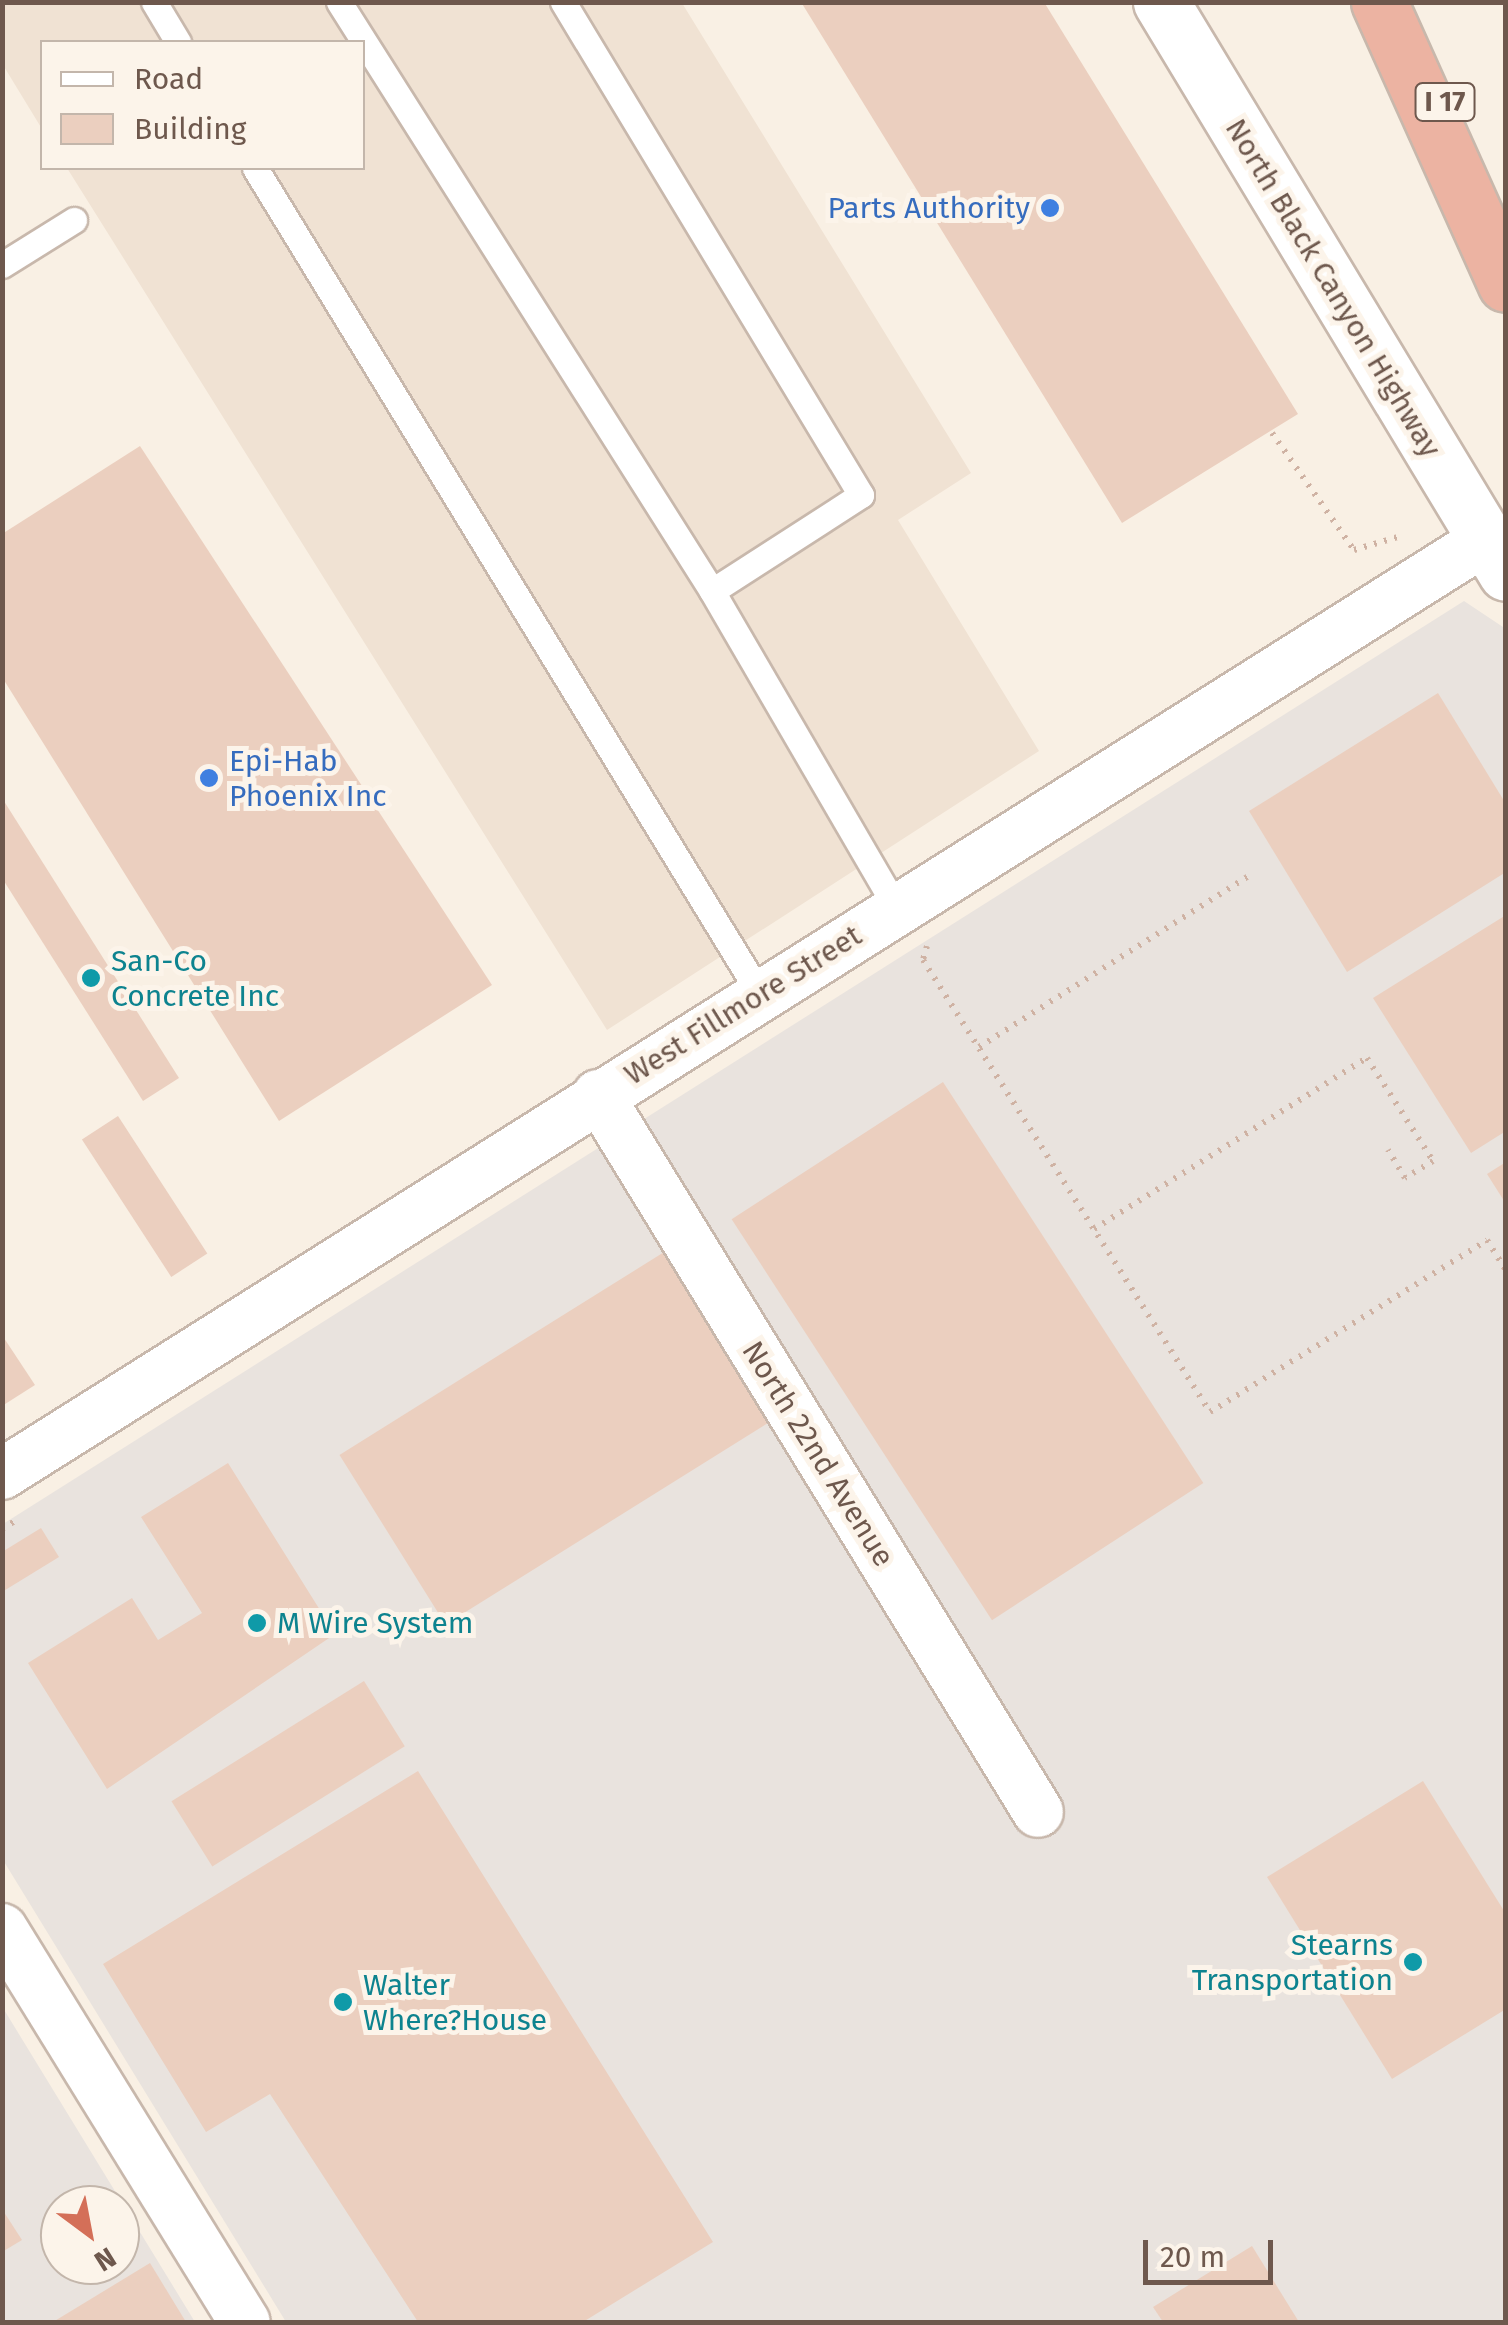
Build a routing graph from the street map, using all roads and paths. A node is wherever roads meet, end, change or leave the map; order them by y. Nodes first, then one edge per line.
1 (154, 2) edge
2 (339, 2) edge
3 (563, 2) edge
4 (1161, 2) edge
5 (1381, 2) edge
6 (177, 40) edge
7 (363, 40) edge
8 (365, 43) edge
9 (256, 170) edge
10 (1506, 201) edge
11 (74, 220) dead end
12 (2, 265) edge
13 (1506, 284) edge
14 (1272, 433) dead end
15 (1402, 536) dead end
16 (1496, 557) edge
17 (712, 591) junction
18 (1252, 874) dead end
19 (913, 925) junction
20 (760, 994) junction
21 (979, 1047) junction
22 (598, 1096) junction
23 (1388, 1150) dead end
24 (1094, 1230) junction
25 (1506, 1270) edge
26 (2, 1474) edge
27 (1038, 1812) dead end
28 (2, 1929) edge
29 (245, 2322) edge

1 - 6 lane
2 - 7 lane
3 - 17 lane
4 - 16 main road, North Black Canyon Highway
5 - 10 highway, I 17
5 - 13 highway
8 - 17 lane
9 - 20 lane
11 - 12 lane
14 - 15 path
16 - 19 street, West Fillmore Street
17 - 19 lane
18 - 21 path
19 - 20 street, West Fillmore Street
19 - 21 path
20 - 22 street, West Fillmore Street
21 - 24 path
22 - 26 street, West Fillmore Street
22 - 27 street, North 22nd Avenue
23 - 24 path
24 - 25 path
28 - 29 street

